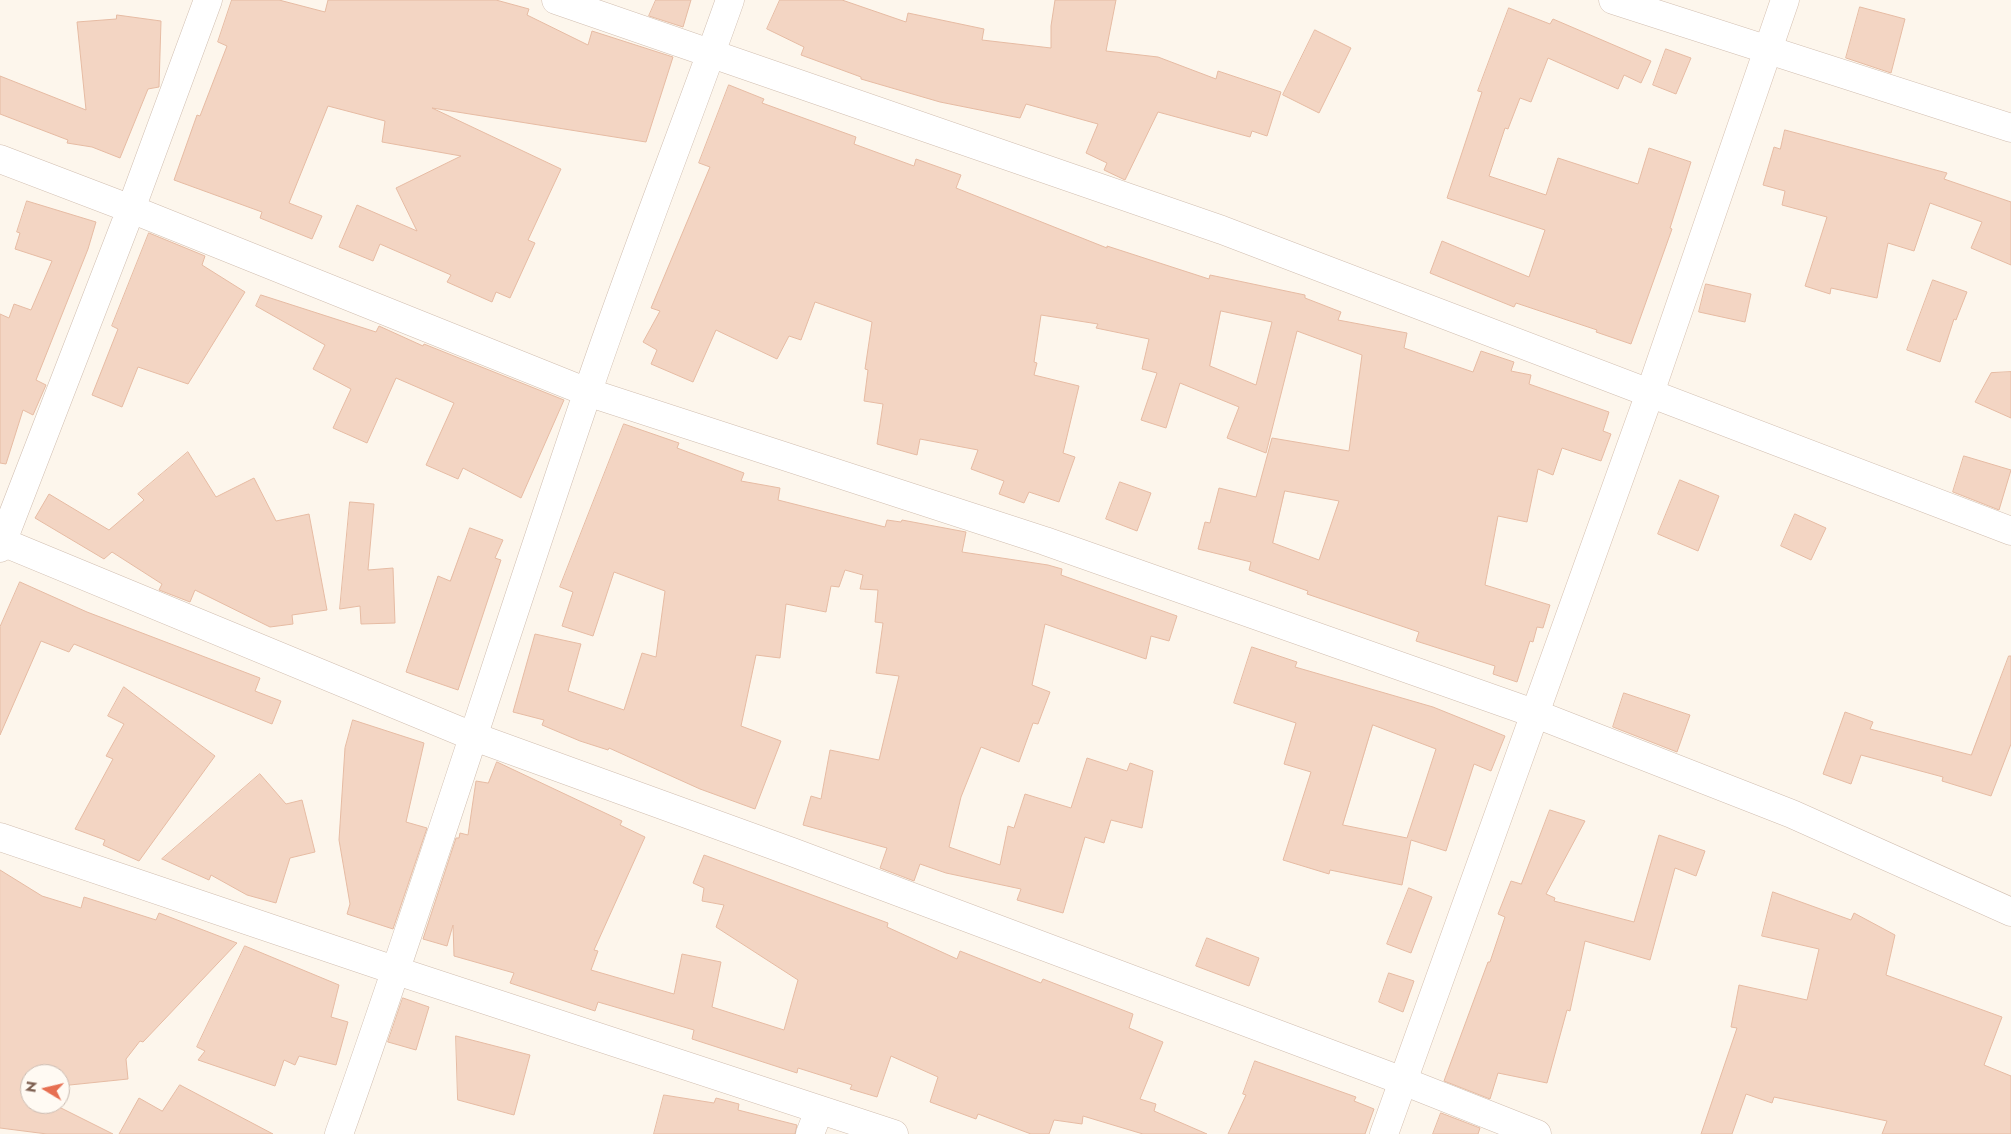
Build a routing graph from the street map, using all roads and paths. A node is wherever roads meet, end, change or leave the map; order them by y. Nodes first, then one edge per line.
1 (208, 0) edge
2 (556, 0) edge
3 (730, 0) edge
4 (1612, 0) edge
5 (1785, 0) edge
6 (1768, 48) junction
7 (711, 55) junction
8 (2011, 128) edge
9 (0, 159) edge
10 (131, 209) junction
11 (587, 392) junction
12 (1650, 393) junction
13 (2011, 531) edge
14 (1, 543) edge
15 (1536, 714) junction
16 (472, 736) junction
17 (0, 837) edge
18 (2011, 912) edge
19 (397, 971) junction
20 (1403, 1081) junction
21 (815, 1122) edge
22 (338, 1134) edge
23 (894, 1134) edge
24 (1384, 1134) edge
25 (1537, 1134) edge

1 - 10 street
2 - 7 street
3 - 7 street
4 - 6 street
5 - 6 street
6 - 8 street
6 - 12 street
7 - 11 street
7 - 12 street
9 - 10 street
10 - 11 street
10 - 14 street
11 - 15 street
11 - 16 street
12 - 13 street
12 - 15 street
14 - 16 street
15 - 18 street
15 - 20 street
16 - 19 street
16 - 20 street
17 - 19 street
19 - 21 street
19 - 22 street
20 - 24 street
20 - 25 street
21 - 23 street

